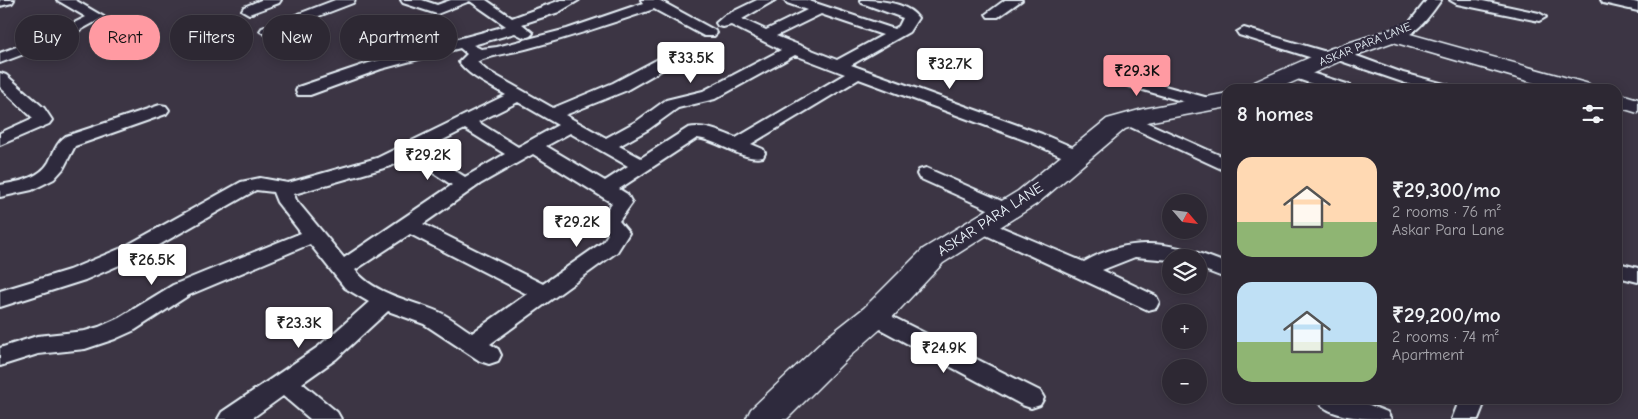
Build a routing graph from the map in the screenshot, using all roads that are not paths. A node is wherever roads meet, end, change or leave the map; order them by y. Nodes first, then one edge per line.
1 (7, 0) edge
2 (64, 0) edge
3 (274, 0) edge
4 (348, 0) edge
5 (408, 0) edge
6 (464, 0) edge
7 (477, 0) edge
8 (572, 0) edge
9 (768, 0) edge
10 (792, 0) edge
11 (868, 0) edge
12 (1015, 0) edge
13 (1434, 0) edge
14 (1457, 0) edge
15 (1608, 0) edge
16 (0, 2) edge
17 (651, 2) edge
18 (1638, 7) edge
19 (820, 9) junction
20 (249, 10) dead end
21 (993, 14) dead end
22 (309, 15) edge
23 (1540, 17) dead end
24 (729, 20) junction
25 (514, 25) junction
26 (1244, 32) dead end
27 (895, 34) junction
28 (1392, 35) junction
29 (766, 36) junction
30 (538, 42) junction
31 (464, 43) junction
32 (793, 50) junction
33 (478, 54) junction
34 (1332, 56) junction
35 (0, 58) edge
36 (670, 59) dead end
37 (838, 66) junction
38 (858, 73) junction
39 (1295, 73) junction
40 (0, 78) edge
41 (1128, 81) dead end
42 (1270, 84) edge
43 (1329, 84) edge
44 (1425, 84) edge
45 (1564, 84) edge
46 (304, 91) dead end
47 (520, 95) junction
48 (1217, 101) edge
49 (1622, 101) edge
50 (1638, 106) edge
51 (160, 110) dead end
52 (554, 114) junction
53 (1130, 120) junction
54 (464, 121) junction
55 (572, 125) junction
56 (0, 140) edge
57 (737, 145) junction
58 (606, 146) junction
59 (410, 149) junction
60 (525, 150) junction
61 (756, 153) dead end
62 (1079, 157) junction
63 (1222, 163) edge
64 (641, 166) junction
65 (926, 174) dead end
66 (465, 185) junction
67 (282, 189) junction
68 (606, 189) junction
69 (0, 191) edge
70 (994, 218) junction
71 (409, 225) junction
72 (314, 235) junction
73 (1162, 252) edge
74 (1207, 263) edge
75 (340, 269) junction
76 (1222, 270) edge
77 (1084, 271) junction
78 (1622, 271) edge
79 (1638, 275) edge
80 (543, 293) junction
81 (0, 300) edge
82 (385, 301) junction
83 (1148, 302) dead end
84 (875, 316) junction
85 (0, 357) edge
86 (285, 383) junction
87 (1031, 398) dead end
88 (1341, 404) edge
89 (1471, 404) edge
90 (231, 419) edge
91 (328, 419) edge
92 (764, 419) edge
93 (1378, 419) edge
94 (1465, 419) edge

1 - 16 street
2 - 35 street
3 - 20 street
4 - 22 street
5 - 6 street
7 - 25 street
8 - 25 street
9 - 24 street
10 - 19 street
11 - 27 street
12 - 21 street
13 - 28 street, ASKAR PARA LANE
14 - 23 street
15 - 18 street
17 - 24 street
17 - 30 street
19 - 27 street
19 - 29 street
24 - 29 street
25 - 30 street
25 - 31 street
26 - 34 street
27 - 37 street
28 - 34 street, ASKAR PARA LANE
28 - 45 street
29 - 32 street
30 - 33 street
31 - 33 street
31 - 46 street
32 - 37 street
32 - 58 street
33 - 47 street
34 - 39 street, ASKAR PARA LANE
34 - 44 street
36 - 52 street
37 - 38 street
38 - 57 street
38 - 62 street
39 - 42 street, ASKAR PARA LANE
39 - 43 street
40 - 56 street
41 - 48 street
47 - 52 street
47 - 54 street
48 - 53 street, ASKAR PARA LANE
49 - 50 street
51 - 69 street
52 - 55 street
53 - 62 street, ASKAR PARA LANE
53 - 63 street
54 - 59 street
54 - 60 street
55 - 58 street
55 - 60 street
57 - 61 street
57 - 64 street
58 - 64 street
59 - 66 street
59 - 67 street
60 - 66 street
60 - 68 street
62 - 70 street, ASKAR PARA LANE
64 - 68 street
65 - 70 street
66 - 71 street
67 - 72 street
67 - 81 street
68 - 80 street
70 - 77 street
70 - 84 street, ASKAR PARA LANE
71 - 75 street
71 - 80 street
72 - 75 street
72 - 85 street
73 - 77 street
74 - 76 street
75 - 82 street
77 - 83 street
78 - 79 street
80 - 82 street
82 - 86 street
84 - 87 street
84 - 92 street, ASKAR PARA LANE
86 - 90 street
86 - 91 street
88 - 93 street
89 - 94 street

